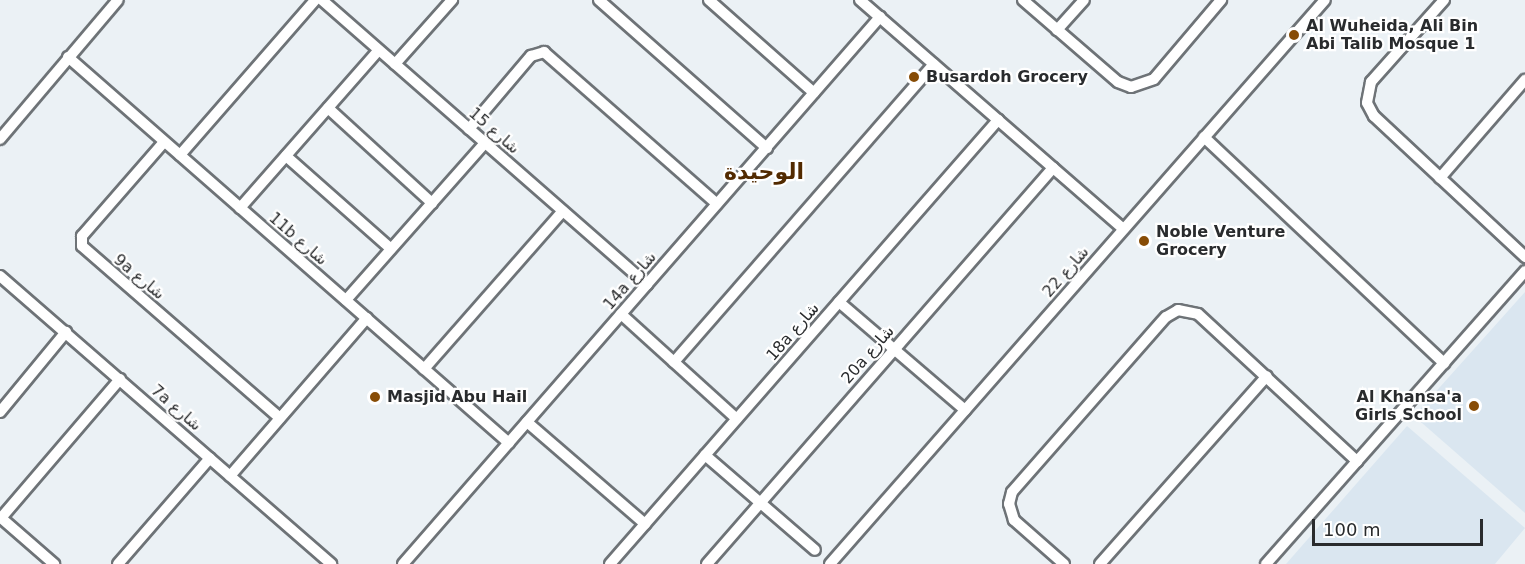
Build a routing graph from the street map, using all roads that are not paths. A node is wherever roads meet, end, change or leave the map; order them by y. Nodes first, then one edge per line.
1 (118, 0) edge
2 (315, 0) edge
3 (322, 0) edge
4 (452, 0) edge
5 (599, 0) edge
6 (709, 0) edge
7 (860, 0) edge
8 (1023, 0) edge
9 (1084, 0) edge
10 (1221, 0) edge
11 (1325, 0) edge
12 (1444, 0) edge
13 (880, 18) junction
14 (1058, 30) junction
15 (379, 50) junction
16 (68, 57) junction
17 (395, 64) junction
18 (934, 64) junction
19 (1525, 80) edge
20 (814, 93) junction
21 (328, 108) junction
22 (998, 120) junction
23 (469, 129) junction
24 (1204, 137) junction
25 (0, 139) edge
26 (164, 142) junction
27 (485, 143) junction
28 (766, 148) junction
29 (180, 155) junction
30 (286, 156) junction
31 (1053, 168) junction
32 (1440, 178) junction
33 (432, 203) junction
34 (717, 204) junction
35 (240, 208) junction
36 (563, 211) junction
37 (1123, 229) junction
38 (392, 249) junction
39 (1525, 257) edge
40 (1525, 271) edge
41 (0, 276) edge
42 (647, 285) junction
43 (346, 300) junction
44 (839, 302) junction
45 (621, 314) junction
46 (367, 318) junction
47 (66, 332) junction
48 (894, 348) junction
49 (674, 362) junction
50 (1443, 363) junction
51 (424, 369) junction
52 (1267, 376) junction
53 (120, 379) junction
54 (965, 410) junction
55 (0, 411) edge
56 (280, 418) junction
57 (737, 419) junction
58 (527, 422) junction
59 (509, 443) junction
60 (705, 455) junction
61 (210, 458) junction
62 (1357, 461) junction
63 (230, 476) junction
64 (759, 503) junction
65 (1, 518) edge
66 (645, 524) junction
67 (815, 550) dead end
68 (54, 564) edge
69 (118, 564) edge
70 (331, 564) edge
71 (403, 564) edge
72 (610, 564) edge
73 (707, 564) edge
74 (830, 564) edge
75 (1064, 564) edge
76 (1101, 564) edge
77 (1266, 564) edge

1 - 16 street
2 - 29 street
3 - 15 street, شارع 15
4 - 17 street
5 - 28 street
6 - 20 street
7 - 13 street
8 - 14 street
9 - 14 street
10 - 14 street
11 - 24 street, شارع 22
12 - 32 street
13 - 18 street
13 - 20 street, 14a شارع
15 - 17 street, شارع 15
15 - 21 street
16 - 25 street
16 - 26 street, 11b شارع
17 - 23 street, شارع 15
18 - 22 street
18 - 49 street
19 - 32 street
20 - 28 street, 14a شارع
21 - 30 street
21 - 33 street
22 - 31 street
22 - 44 street, 18a شارع
23 - 27 street, شارع 15
23 - 34 street
24 - 37 street, شارع 22
24 - 50 street
26 - 29 street, 11b شارع
26 - 56 street, 9a شارع
27 - 33 street
27 - 36 street, شارع 15
28 - 34 street, 14a شارع
29 - 35 street, 11b شارع
30 - 35 street
30 - 38 street
31 - 37 street
31 - 48 street, 20a شارع
32 - 39 street
33 - 38 street
34 - 42 street, 14a شارع
35 - 43 street, 11b شارع
36 - 42 street, شارع 15
36 - 51 street
37 - 54 street, شارع 22
38 - 43 street
40 - 50 street
41 - 47 street, 7a شارع
42 - 45 street, 14a شارع
43 - 46 street, 11b شارع
44 - 48 street
44 - 57 street, 18a شارع
45 - 49 street
45 - 58 street, 14a شارع
46 - 51 street, 11b شارع
46 - 56 street
47 - 53 street, 7a شارع
47 - 55 street
48 - 54 street
48 - 64 street, 20a شارع
49 - 57 street
50 - 62 street
51 - 59 street, 11b شارع
52 - 62 street
52 - 75 street
52 - 76 street
53 - 61 street, 7a شارع
53 - 65 street
54 - 74 street, شارع 22
56 - 63 street
57 - 60 street, 18a شارع
58 - 59 street, 14a شارع
58 - 66 street
59 - 71 street, 14a شارع
60 - 64 street
60 - 66 street, 18a شارع
61 - 63 street, 7a شارع
61 - 69 street
62 - 77 street
63 - 70 street, 7a شارع
64 - 67 street
64 - 73 street, 20a شارع
65 - 68 street
66 - 72 street, 18a شارع

